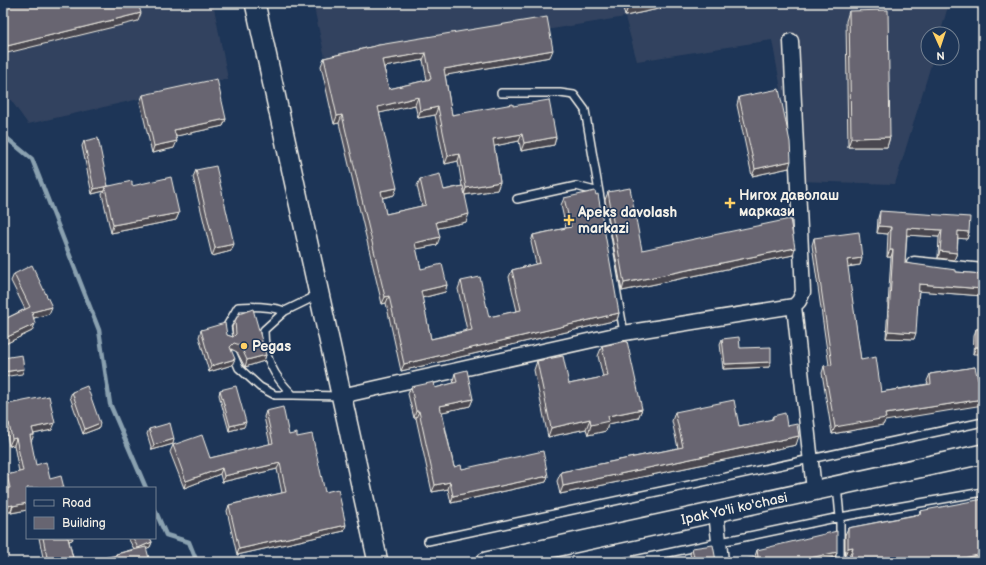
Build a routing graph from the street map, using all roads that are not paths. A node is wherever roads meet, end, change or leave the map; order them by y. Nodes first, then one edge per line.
1 (255, 3) edge
2 (791, 41) dead end
3 (501, 93) dead end
4 (599, 192) junction
5 (517, 199) dead end
6 (914, 264) edge
7 (983, 271) edge
8 (319, 294) junction
9 (794, 306) junction
10 (285, 312) junction
11 (624, 333) junction
12 (229, 339) edge
13 (233, 354) edge
14 (293, 395) junction
15 (341, 396) junction
16 (983, 422) edge
17 (983, 454) edge
18 (811, 460) junction
19 (837, 485) junction
20 (814, 490) junction
21 (983, 492) edge
22 (716, 511) junction
23 (840, 517) junction
24 (428, 541) dead end
25 (720, 543) junction
26 (378, 562) edge
27 (486, 562) edge
28 (625, 562) edge
29 (722, 562) edge
30 (840, 562) edge

1 - 8 main road
2 - 9 street
3 - 4 lane
4 - 5 lane
4 - 11 lane
6 - 7 street
8 - 10 lane
8 - 15 main road
9 - 11 street
9 - 18 street
10 - 12 lane
10 - 14 lane
11 - 15 street
13 - 14 lane
14 - 15 lane
15 - 26 main road
16 - 18 lane
17 - 19 main road, Ipak Yo'li ko'chasi
18 - 20 street
18 - 24 lane
19 - 20 main road, Ipak Yo'li ko'chasi
19 - 23 lane
20 - 22 main road, Ipak Yo'li ko'chasi
21 - 23 lane
22 - 25 street
22 - 27 main road, Ipak Yo'li ko'chasi
23 - 25 lane
23 - 30 lane
25 - 28 lane
25 - 29 street

